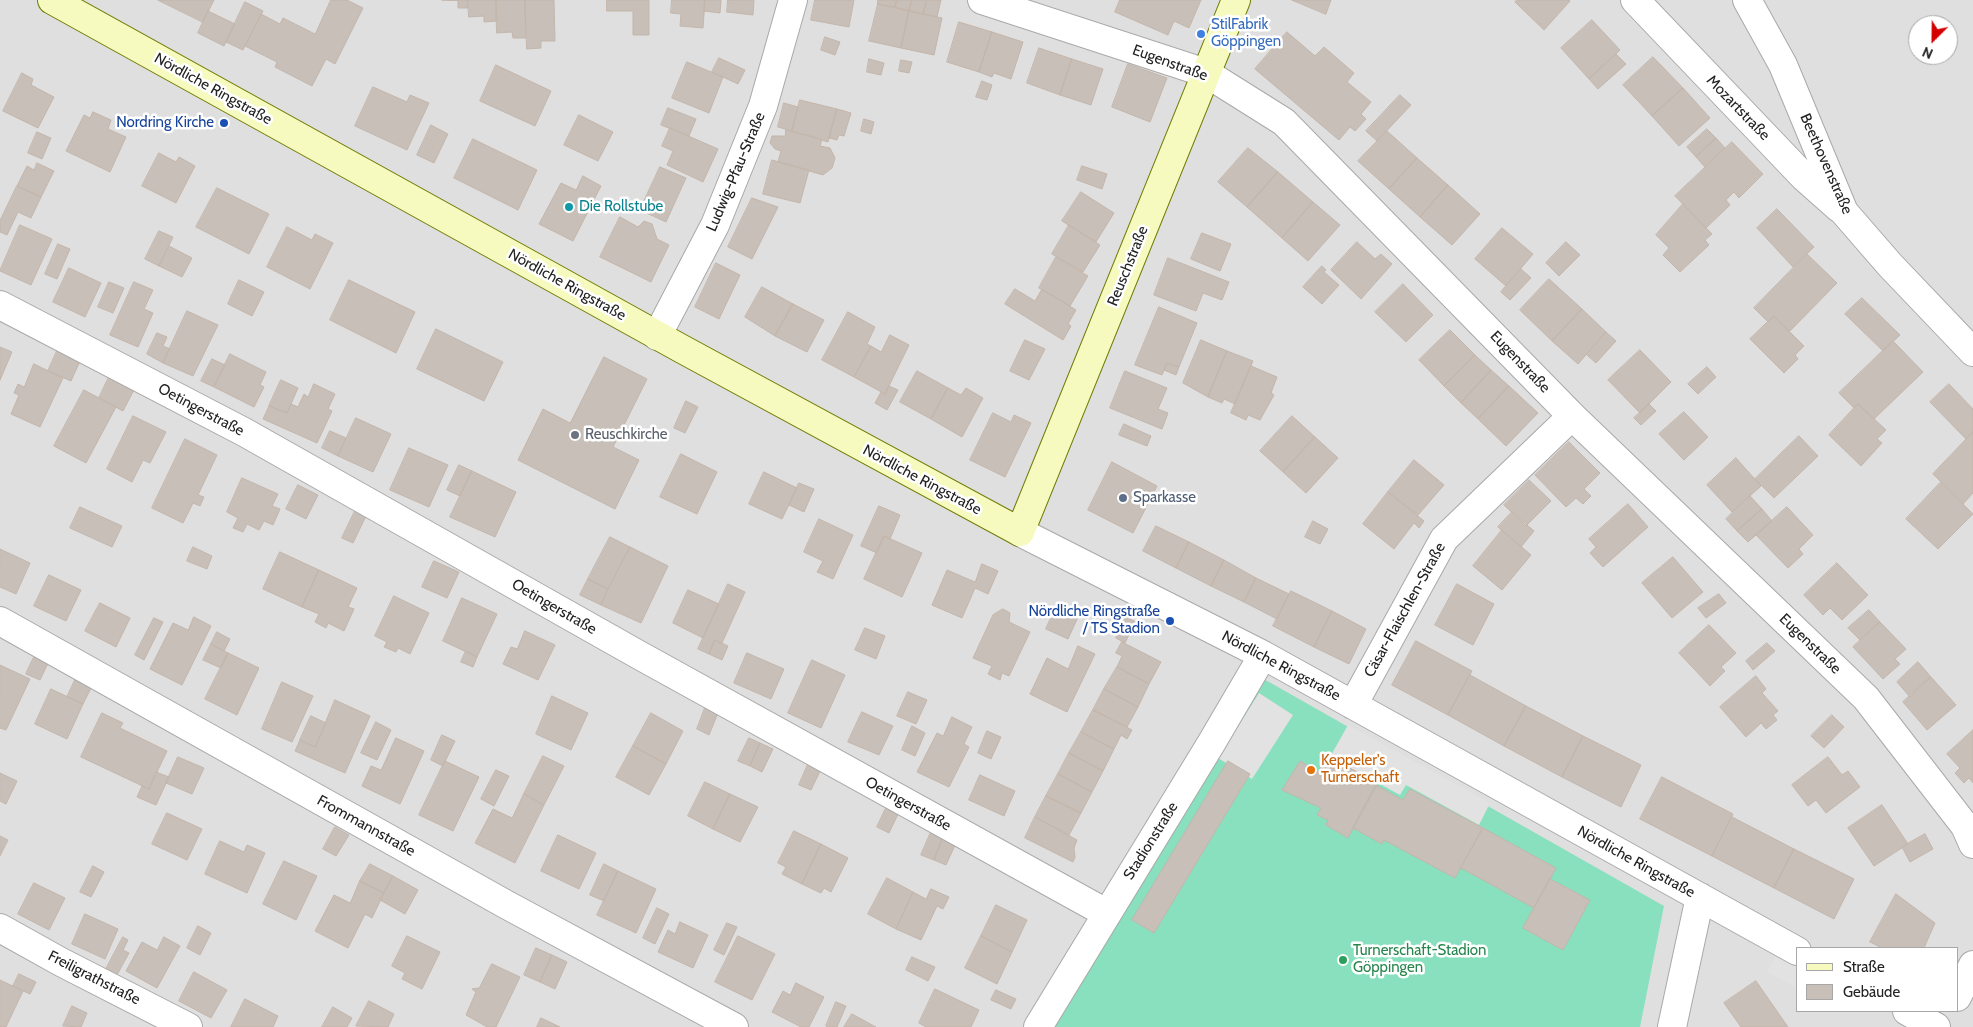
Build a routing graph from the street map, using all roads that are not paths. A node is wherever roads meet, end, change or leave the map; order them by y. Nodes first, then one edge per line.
1 (52, 0) edge
2 (794, 0) edge
3 (982, 0) edge
4 (1236, 0) edge
5 (1634, 0) edge
6 (1747, 0) edge
7 (1206, 74) junction
8 (1844, 212) junction
9 (0, 305) edge
10 (657, 336) junction
11 (1973, 352) edge
12 (1572, 416) junction
13 (1020, 532) junction
14 (0, 621) edge
15 (1263, 655) junction
16 (1353, 705) junction
17 (1973, 844) edge
18 (1700, 897) junction
19 (1106, 913) junction
20 (0, 928) edge
21 (1796, 949) edge
22 (1973, 965) edge
23 (1958, 995) edge
24 (1909, 1012) edge
25 (1950, 1012) edge
26 (188, 1027) edge
27 (734, 1027) edge
28 (1038, 1027) edge
29 (1672, 1027) edge
30 (1936, 1027) edge
31 (1942, 1027) edge

1 - 10 street, Nördliche Ringstraße
2 - 10 street, Ludwig-Pfau-Straße
3 - 7 street, Eugenstraße
4 - 7 street, Reuschstraße
5 - 8 street, Mozartstraße
6 - 8 street, Beethovenstraße
7 - 12 street, Eugenstraße
7 - 13 street, Reuschstraße
8 - 11 street, Beethovenstraße
9 - 19 street, Oetingerstraße
10 - 13 street, Nördliche Ringstraße
12 - 16 street, Cäsar-Flaischlen-Straße
12 - 17 street, Eugenstraße
13 - 15 street, Nördliche Ringstraße
14 - 27 street, Frommannstraße
15 - 16 street, Nördliche Ringstraße
15 - 19 street, Stadionstraße
16 - 18 street, Nördliche Ringstraße
18 - 21 street, Nördliche Ringstraße
18 - 29 street
19 - 28 street, Stadionstraße
20 - 26 street, Freiligrathstraße
22 - 23 street
24 - 30 street
25 - 31 street

